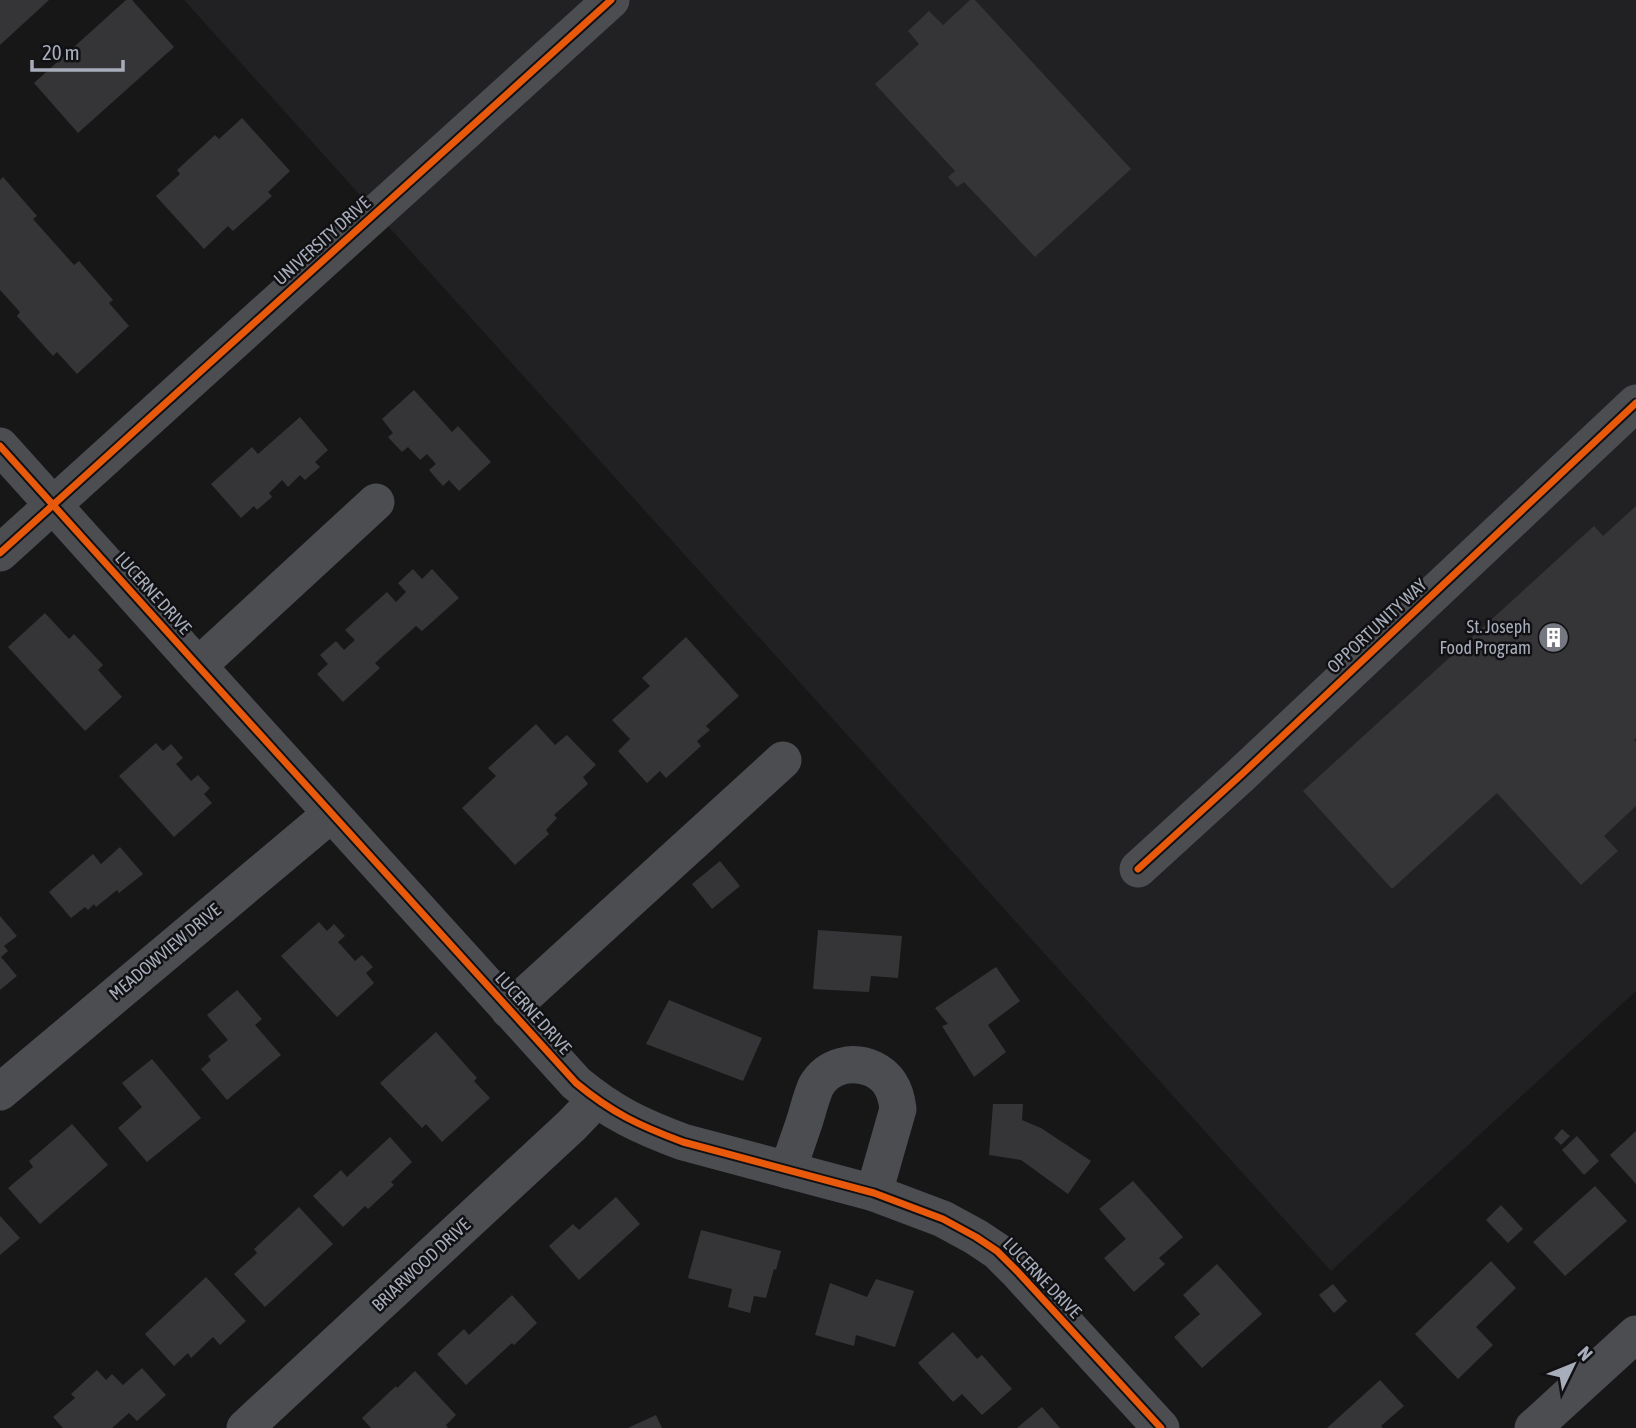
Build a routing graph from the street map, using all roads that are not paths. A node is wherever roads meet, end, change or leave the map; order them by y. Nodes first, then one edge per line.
1 (611, 0) edge
2 (1636, 403) edge
3 (0, 446) edge
4 (376, 502) dead end
5 (53, 505) junction
6 (0, 553) edge
7 (198, 666) junction
8 (783, 761) dead end
9 (331, 814) junction
10 (1138, 869) dead end
11 (509, 1010) junction
12 (0, 1092) edge
13 (596, 1100) junction
14 (788, 1170) junction
15 (874, 1193) junction
16 (1636, 1334) edge
17 (245, 1428) edge
18 (1161, 1428) edge
19 (1533, 1428) edge

1 - 5 street, UNIVERSITY DRIVE
2 - 10 street, OPPORTUNITY WAY
3 - 5 street, LUCERNE DRIVE
4 - 7 street
5 - 6 street, UNIVERSITY DRIVE
5 - 7 street, LUCERNE DRIVE
7 - 9 street, LUCERNE DRIVE
8 - 11 street
9 - 11 street, LUCERNE DRIVE
9 - 12 street, MEADOWVIEW DRIVE
11 - 13 street, LUCERNE DRIVE
13 - 14 street, LUCERNE DRIVE
13 - 17 street, BRIARWOOD DRIVE
14 - 15 street, LUCERNE DRIVE
14 - 15 street
15 - 18 street, LUCERNE DRIVE
16 - 19 street

